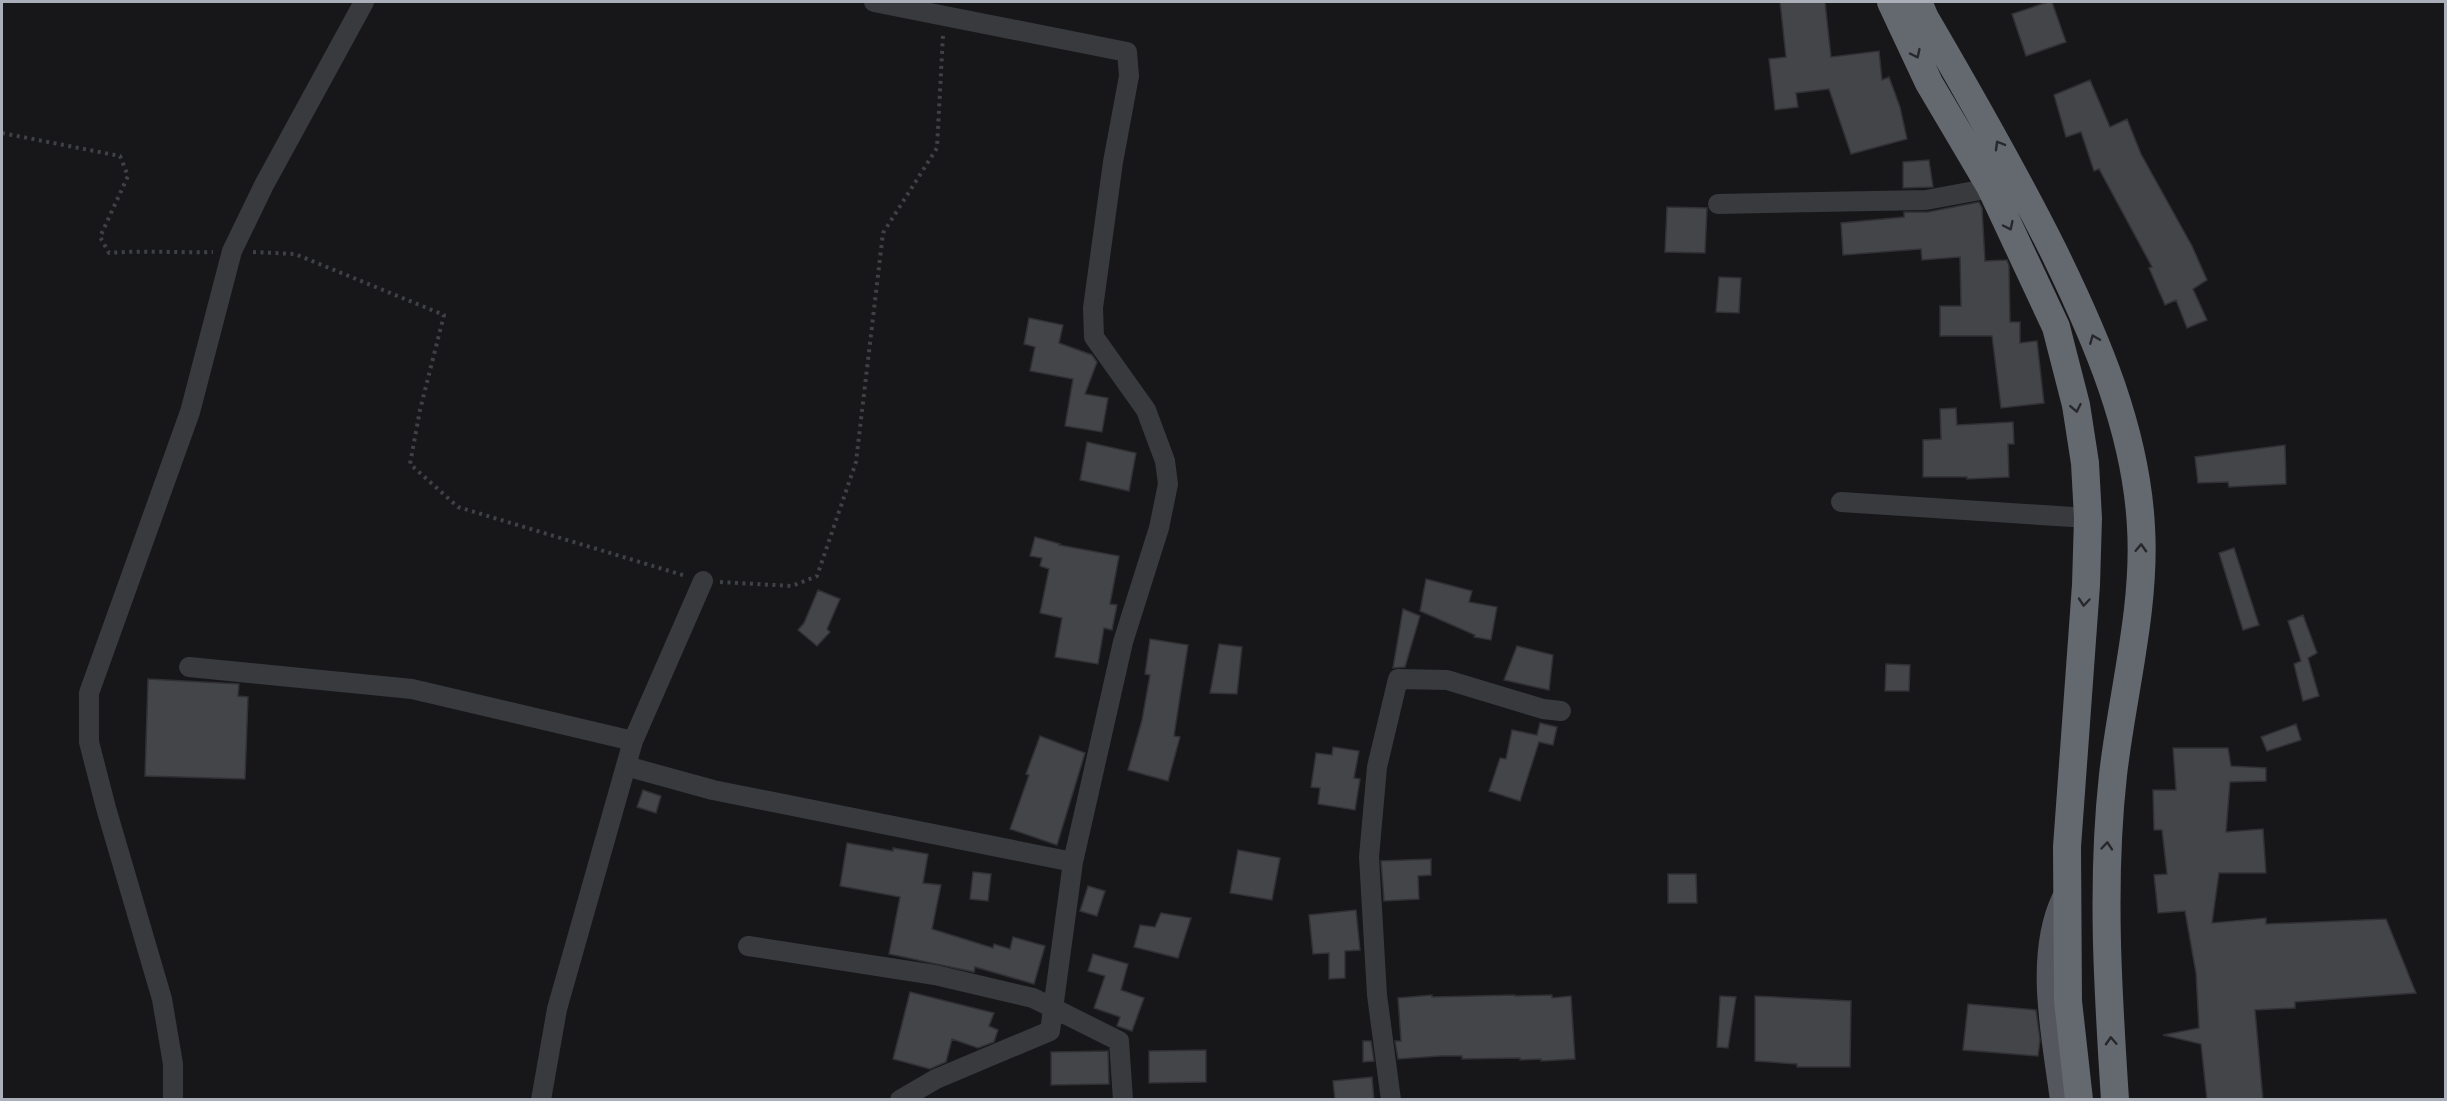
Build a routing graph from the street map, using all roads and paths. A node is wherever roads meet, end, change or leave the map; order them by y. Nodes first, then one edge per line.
1 (364, 2) edge
2 (874, 2) edge
3 (1891, 2) edge
4 (1918, 2) edge
5 (944, 16) junction
6 (2, 133) edge
7 (1991, 188) junction
8 (1719, 204) dead end
9 (232, 250) junction
10 (1840, 502) dead end
11 (2088, 518) junction
12 (703, 581) junction
13 (189, 667) dead end
14 (1561, 711) dead end
15 (633, 741) junction
16 (626, 766) junction
17 (1073, 862) junction
18 (2067, 892) junction
19 (748, 946) dead end
20 (1053, 1007) junction
21 (173, 1100) edge
22 (541, 1100) edge
23 (900, 1100) edge
24 (1123, 1100) edge
25 (1391, 1100) edge
26 (2063, 1100) edge
27 (2079, 1100) edge
28 (2115, 1100) edge

1 - 9 street
2 - 5 street
3 -> 7 highway
28 -> 4 highway
5 - 12 path
5 - 17 street
6 - 9 path
7 - 8 street
7 -> 11 highway
9 - 12 path
9 - 21 street
10 - 11 street
11 -> 18 highway
12 - 15 street
13 - 15 street
14 - 25 street
15 - 16 street
16 - 17 street
16 - 22 street
17 - 20 street
18 - 26 main road
18 - 27 highway
19 - 20 street
20 - 23 street
20 - 24 street

